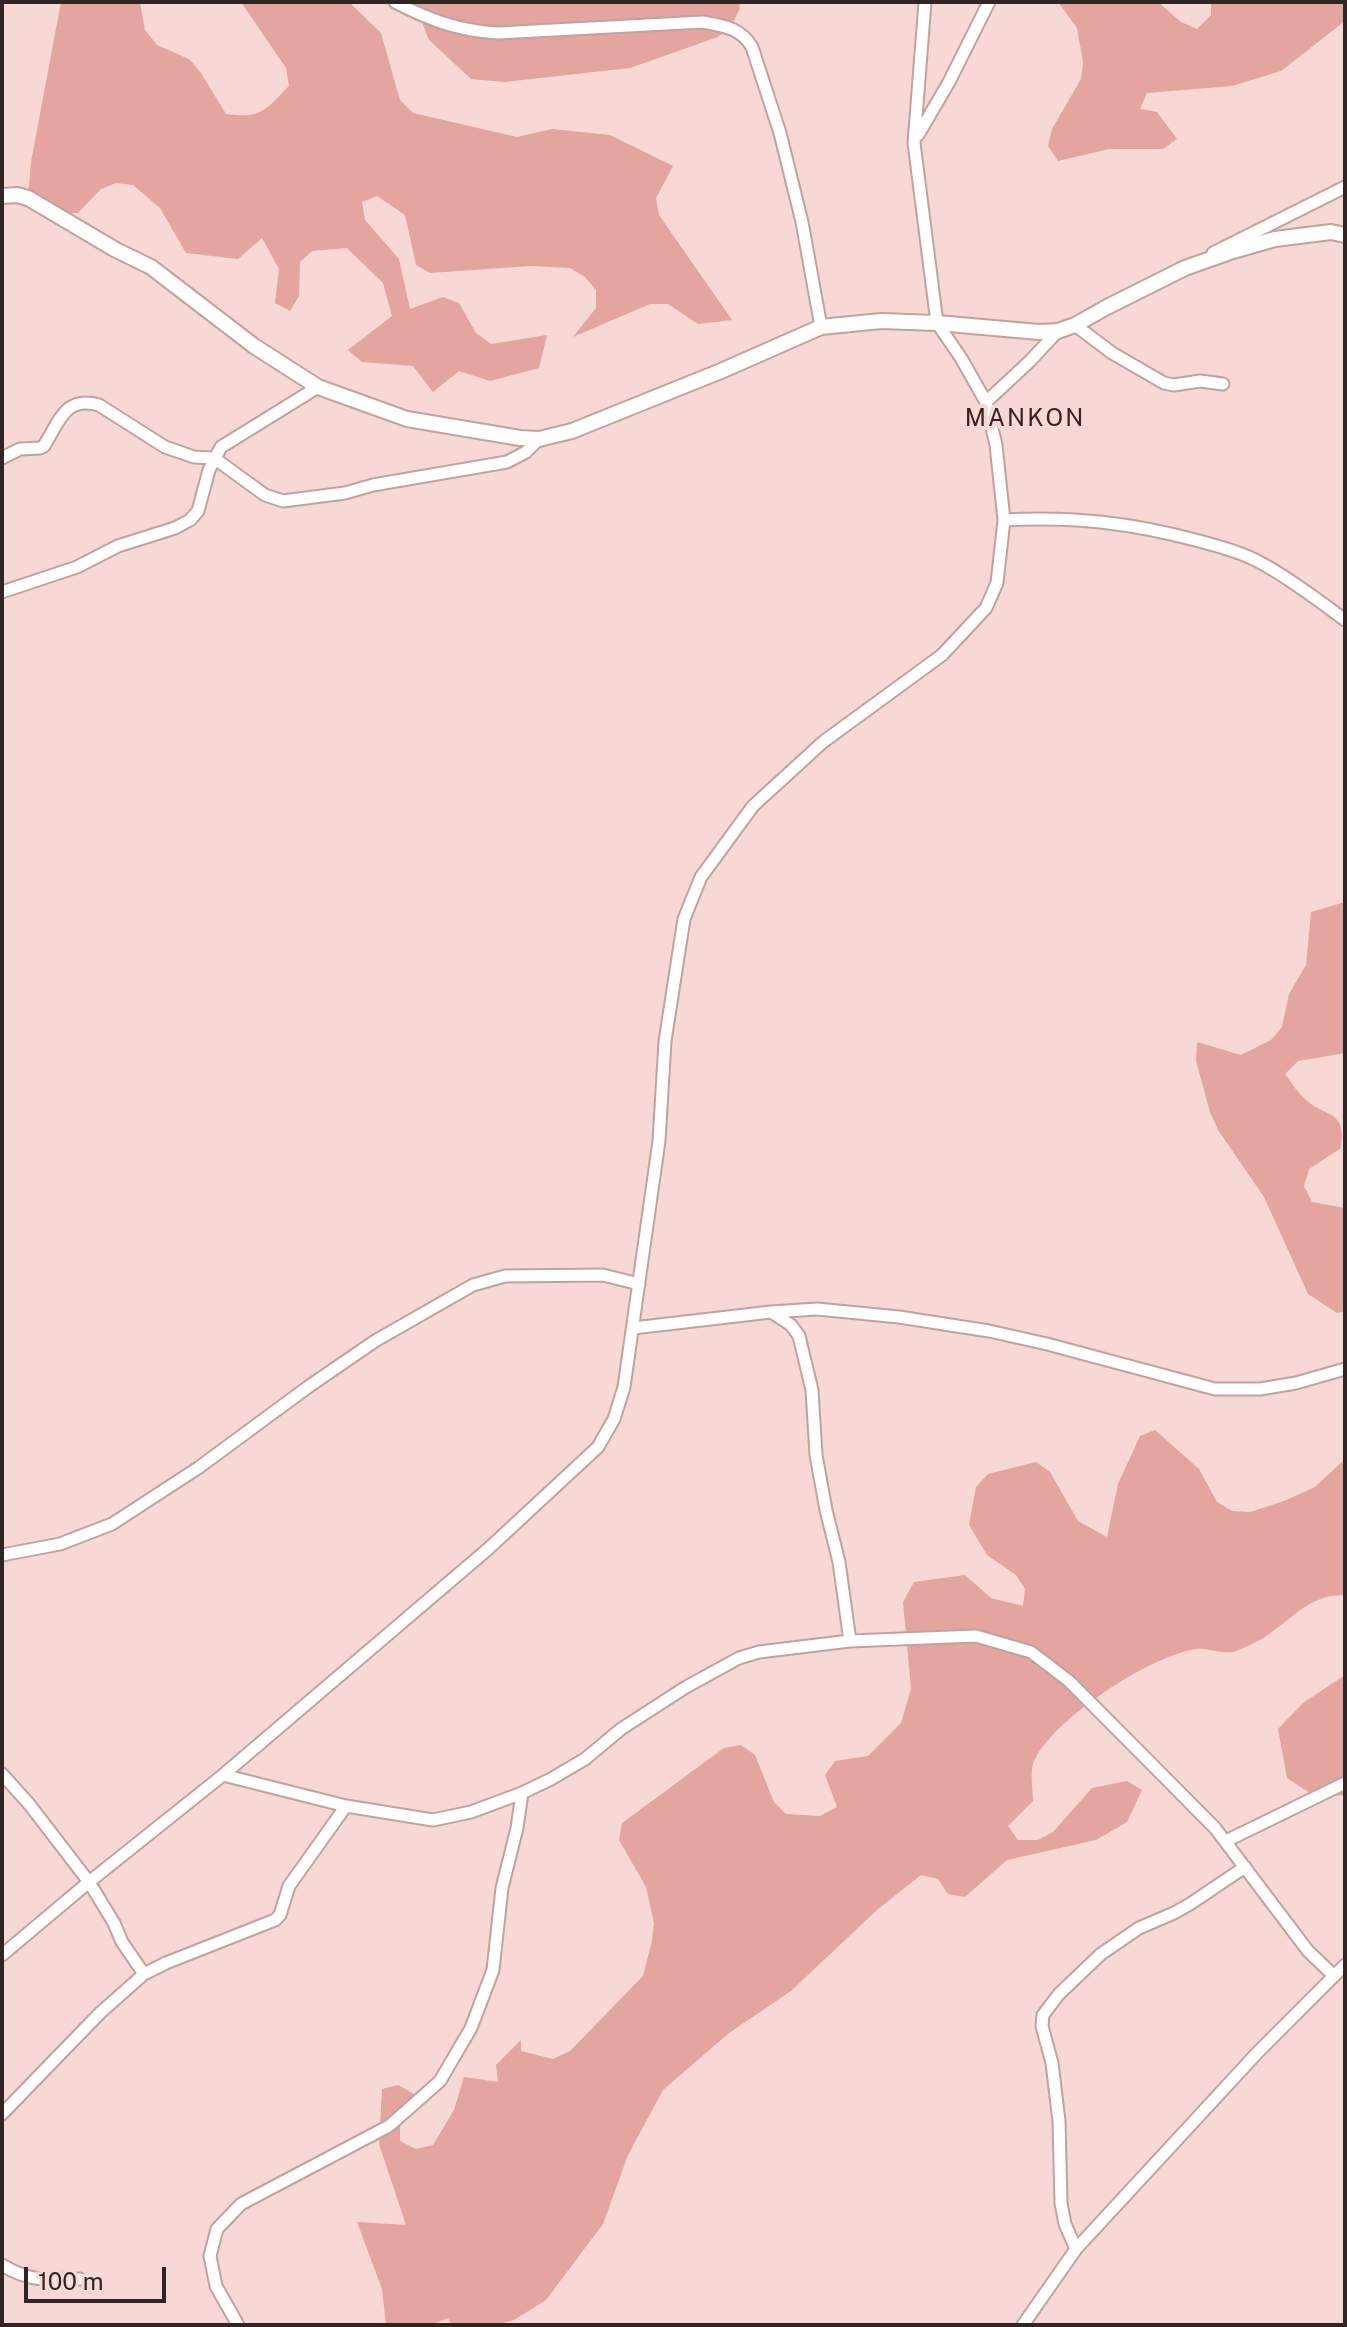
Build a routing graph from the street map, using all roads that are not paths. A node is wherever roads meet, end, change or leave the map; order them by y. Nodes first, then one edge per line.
1 (395, 2) edge
2 (925, 2) edge
3 (989, 2) edge
4 (914, 143) junction
5 (1345, 187) edge
6 (2, 196) edge
7 (1345, 235) edge
8 (1185, 268) junction
9 (937, 323) junction
10 (1075, 325) junction
11 (821, 327) junction
12 (1058, 331) junction
13 (1223, 384) dead end
14 (318, 387) junction
15 (986, 402) junction
16 (539, 439) junction
17 (2, 458) edge
18 (214, 458) junction
19 (1004, 520) junction
20 (2, 592) edge
21 (1345, 620) edge
22 (639, 1284) junction
23 (771, 1312) junction
24 (633, 1328) junction
25 (1345, 1369) edge
26 (2, 1555) edge
27 (850, 1641) junction
28 (2, 1774) edge
29 (223, 1775) junction
30 (1345, 1783) edge
31 (522, 1793) junction
32 (346, 1806) junction
33 (1226, 1841) junction
34 (1245, 1867) junction
35 (89, 1882) junction
36 (2, 1955) edge
37 (1345, 1965) edge
38 (144, 1974) junction
39 (1333, 1975) junction
40 (2, 2114) edge
41 (1076, 2249) junction
42 (2, 2265) edge
43 (80, 2279) dead end
44 (238, 2325) edge
45 (1023, 2325) edge

1 - 11 street
2 - 4 street
3 - 4 street
4 - 9 street
5 - 8 street
6 - 14 street
7 - 8 street
8 - 10 street
9 - 11 street
9 - 12 street
9 - 15 street
10 - 12 street
10 - 13 street
11 - 16 street
12 - 15 street
14 - 16 street
14 - 18 street
15 - 19 street
16 - 18 street
17 - 18 street
18 - 20 street
19 - 21 street
19 - 22 street
22 - 24 street
22 - 26 street
23 - 24 street
23 - 25 street
23 - 27 street
24 - 29 street
27 - 31 street
27 - 33 street
28 - 35 street
29 - 32 street
29 - 35 street
30 - 33 street
31 - 32 street
31 - 44 street
32 - 38 street
33 - 34 street
34 - 39 street
34 - 41 street
35 - 36 street
35 - 38 street
37 - 39 street
38 - 40 street
39 - 41 street
41 - 45 street
42 - 43 street

